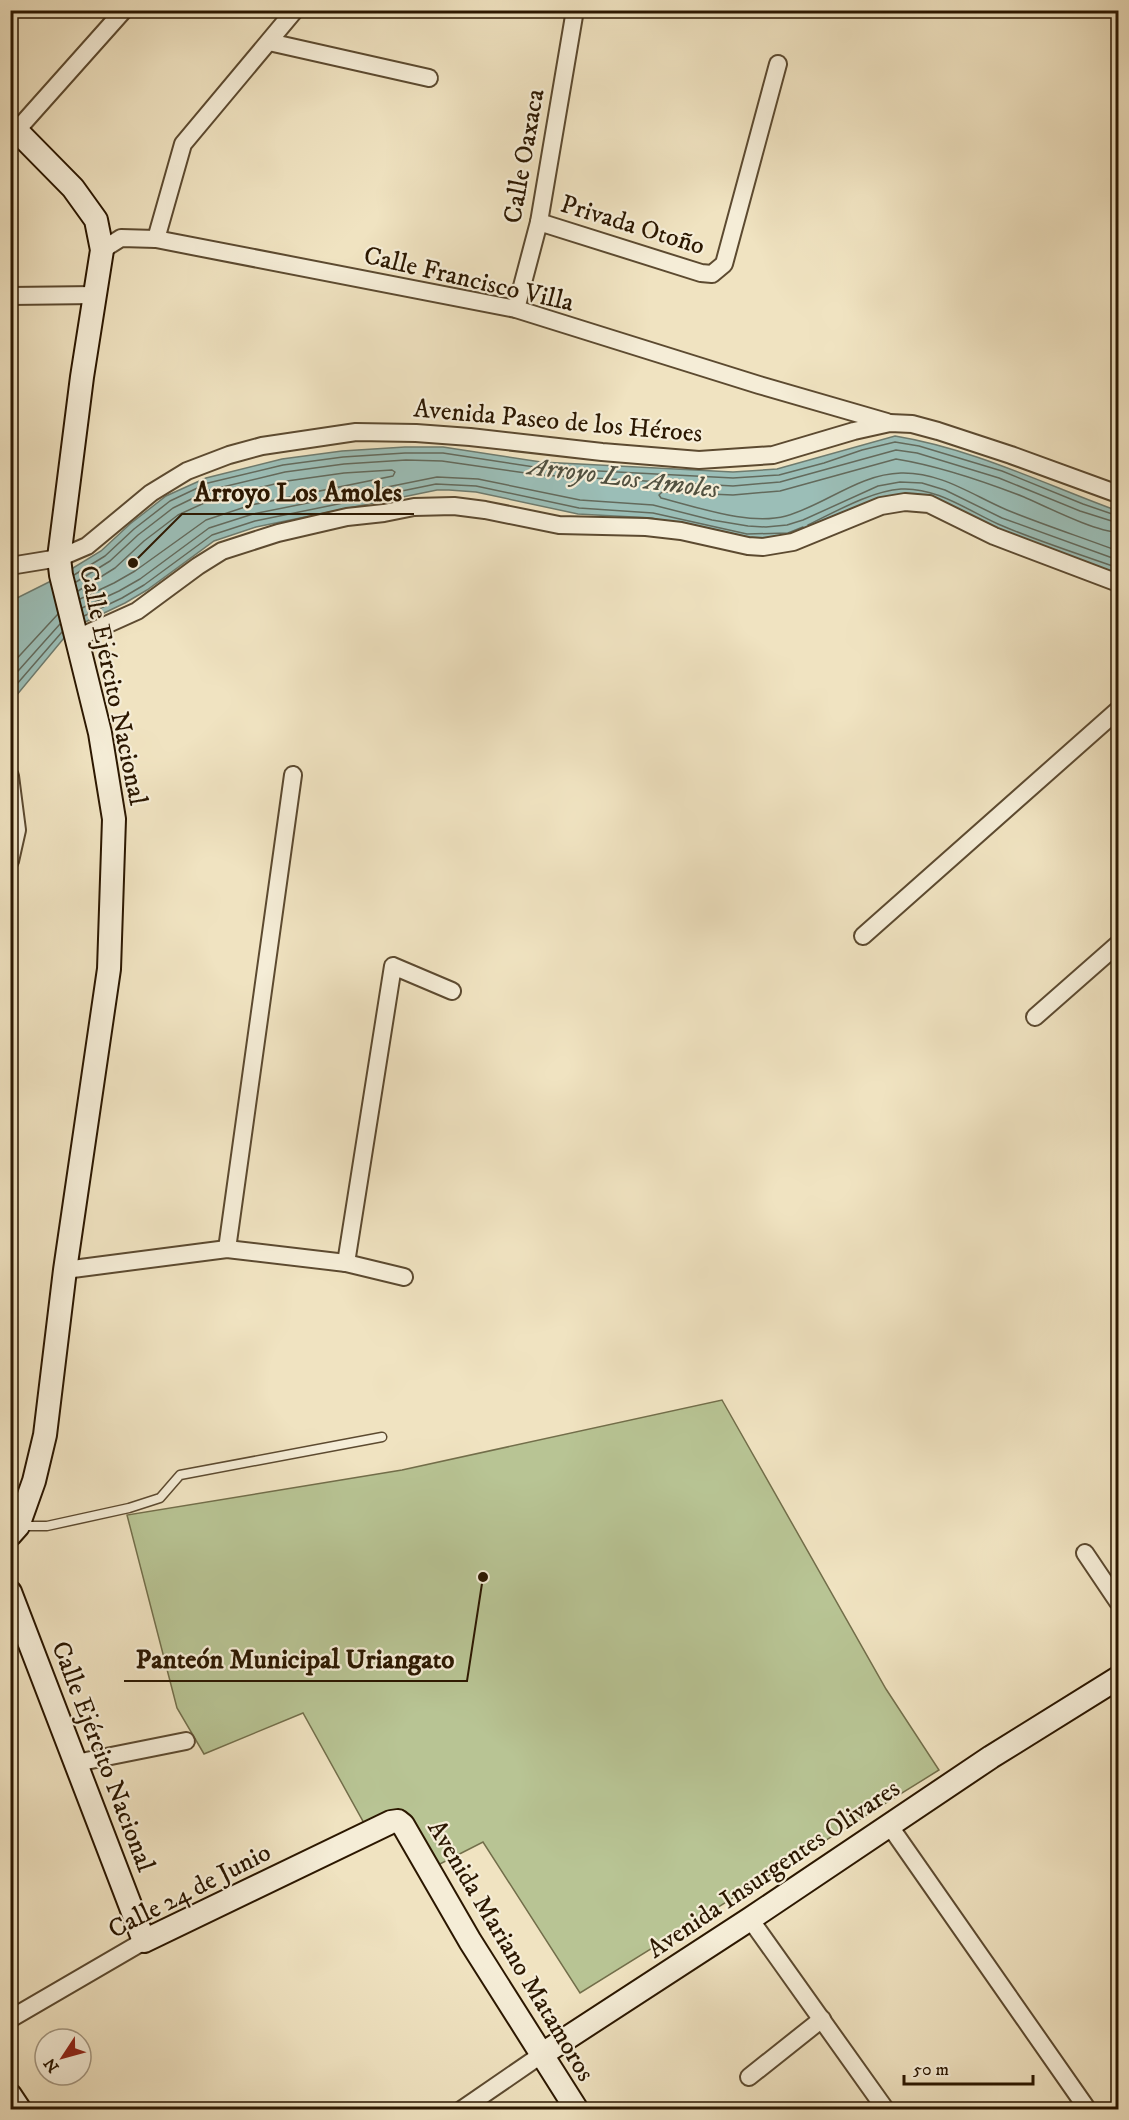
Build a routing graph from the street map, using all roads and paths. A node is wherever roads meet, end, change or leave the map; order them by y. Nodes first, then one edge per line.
1 (124, 10) edge
2 (295, 10) edge
3 (575, 10) edge
4 (269, 42) junction
5 (778, 64) dead end
6 (429, 78) dead end
7 (14, 127) edge
8 (539, 222) junction
9 (156, 239) junction
10 (102, 250) junction
11 (96, 295) junction
12 (10, 296) edge
13 (516, 309) junction
14 (890, 423) junction
15 (1119, 494) edge
16 (10, 566) edge
17 (60, 567) junction
18 (1119, 583) edge
19 (76, 634) junction
20 (1119, 710) edge
21 (293, 775) dead end
22 (10, 776) edge
23 (10, 861) edge
24 (863, 936) dead end
25 (1119, 944) edge
26 (452, 991) dead end
27 (1035, 1017) dead end
28 (226, 1249) junction
29 (346, 1263) junction
30 (65, 1270) junction
31 (404, 1277) dead end
32 (382, 1437) dead end
33 (14, 1531) edge
34 (1085, 1553) dead end
35 (10, 1592) edge
36 (1119, 1602) edge
37 (1119, 1678) edge
38 (186, 1741) dead end
39 (76, 1763) junction
40 (398, 1821) joint
41 (889, 1825) junction
42 (750, 1919) junction
43 (144, 1941) junction
44 (10, 2019) edge
45 (822, 2019) junction
46 (541, 2055) junction
47 (749, 2077) dead end
48 (10, 2096) edge
49 (20, 2109) edge
50 (461, 2109) edge
51 (577, 2109) edge
52 (886, 2109) edge
53 (1088, 2109) edge

1 - 7 street
2 - 4 street
3 - 8 street, Calle Oaxaca
4 - 6 street
4 - 9 street
5 - 8 street, Privada Otoño
7 - 10 street, Calle Ejército Nacional
8 - 13 street, Calle Oaxaca
9 - 10 street, Calle Francisco Villa
9 - 13 street, Calle Francisco Villa
10 - 11 street, Calle Ejército Nacional
11 - 12 street
11 - 17 street, Calle Ejército Nacional
13 - 14 street, Calle Francisco Villa
14 - 15 street, Avenida Paseo de los Héroes
14 - 17 street, Avenida Paseo de los Héroes
16 - 17 street, Avenida Paseo de los Héroes
17 - 19 street, Calle Ejército Nacional
18 - 19 street
19 - 30 street, Calle Ejército Nacional
20 - 24 street
21 - 28 street
22 - 23 street
25 - 27 street
26 - 29 street
28 - 29 street
28 - 30 street
29 - 31 street
30 - 33 street, Calle Ejército Nacional
32 - 33 lane
34 - 36 street
35 - 39 street, Calle Ejército Nacional
37 - 41 street, Avenida Insurgentes Olivares
38 - 39 street
39 - 43 street, Calle Ejército Nacional
40 - 43 street, Calle 24 de Junio
40 - 46 street, Avenida Mariano Matamoros
41 - 42 street, Avenida Insurgentes Olivares
41 - 53 street
42 - 45 street
42 - 46 street, Avenida Insurgentes Olivares
43 - 44 street, Calle 24 de Junio
45 - 47 street
45 - 52 street
46 - 50 street, Avenida Insurgentes Olivares
46 - 51 street, Avenida Mariano Matamoros
48 - 49 street

